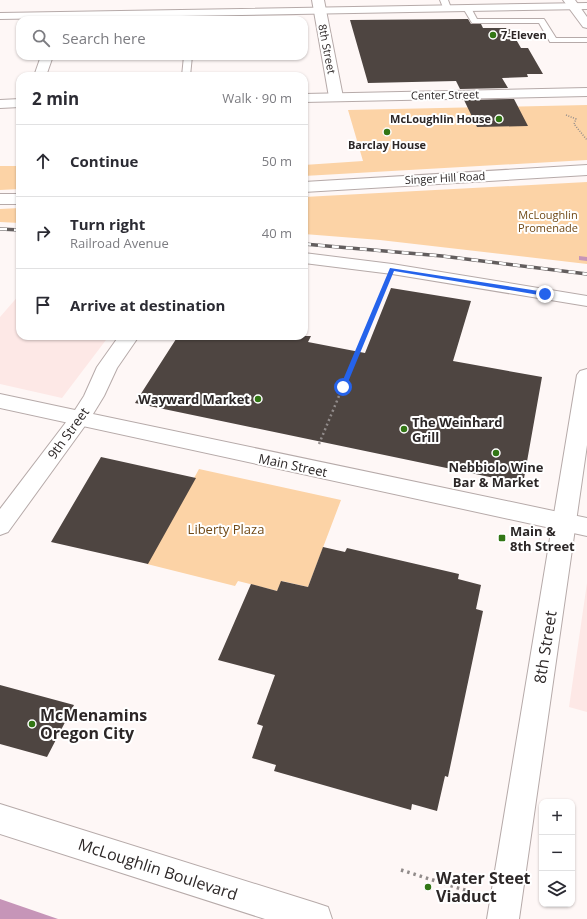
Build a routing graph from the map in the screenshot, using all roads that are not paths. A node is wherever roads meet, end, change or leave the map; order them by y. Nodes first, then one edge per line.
1 (571, 3) edge
2 (445, 4) edge
3 (319, 5) edge
4 (587, 6) edge
5 (467, 8) junction
6 (62, 14) edge
7 (0, 16) edge
8 (587, 24) edge
9 (587, 40) edge
10 (46, 60) edge
11 (188, 60) edge
12 (41, 72) edge
13 (186, 72) edge
14 (587, 92) edge
15 (336, 97) junction
16 (308, 98) edge
17 (0, 104) edge
18 (16, 104) edge
19 (587, 170) edge
20 (308, 186) edge
21 (0, 199) edge
22 (16, 199) edge
23 (308, 258) edge
24 (587, 301) edge
25 (126, 340) edge
26 (587, 375) edge
27 (0, 401) edge
28 (80, 418) junction
29 (576, 524) edge
30 (0, 526) edge
31 (0, 819) edge
32 (316, 919) edge
33 (503, 919) edge

1 - 4 main road
1 - 5 main road
1 - 8 main road
2 - 3 main road
2 - 5 main road
3 - 6 main road
3 - 15 main road, 8th Street
5 - 9 lane
6 - 7 main road
10 - 12 main road
11 - 13 lane
14 - 15 main road, Center Street
15 - 16 main road, Center Street
17 - 18 main road
19 - 20 main road, Singer Hill Road
21 - 22 main road
23 - 24 main road
25 - 28 main road, 9th Street
26 - 29 main road, 8th Street
27 - 28 main road, Main Street
28 - 29 main road, Main Street
28 - 30 main road, 9th Street
29 - 33 main road, 8th Street
31 - 32 main road, McLoughlin Boulevard

